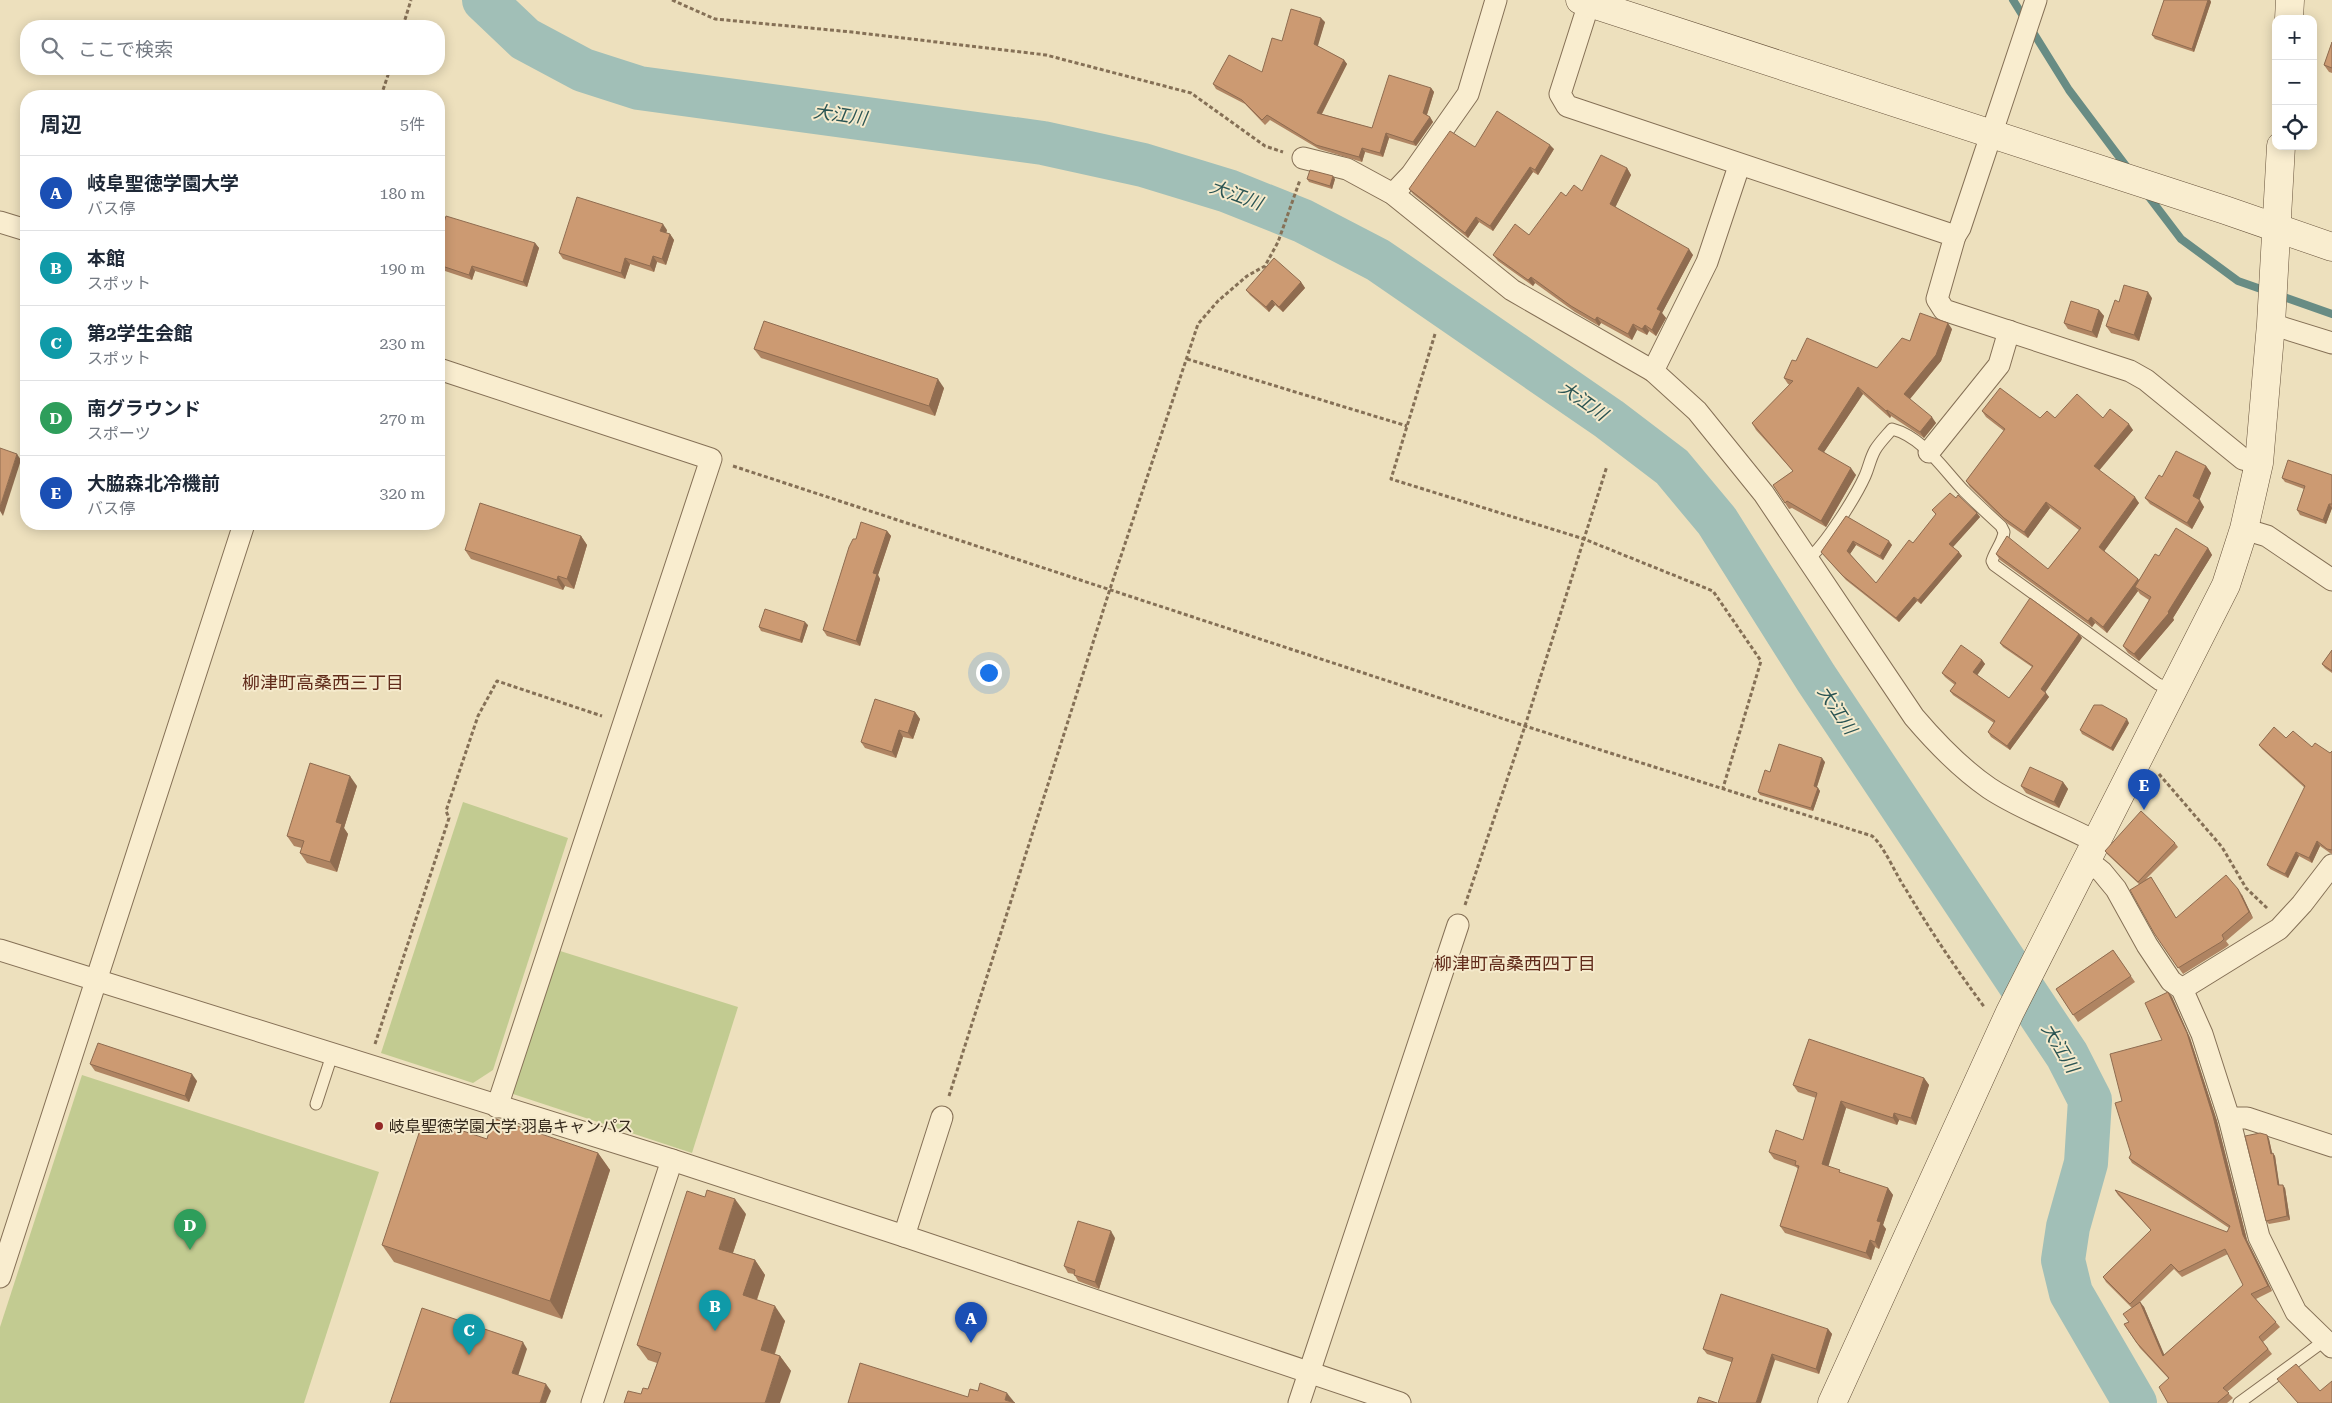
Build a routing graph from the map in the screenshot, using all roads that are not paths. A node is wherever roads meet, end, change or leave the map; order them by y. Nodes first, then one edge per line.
1 (1496, 0) edge
2 (2036, 0) edge
3 (2290, 0) edge
4 (1587, 1) edge
5 (2289, 15) edge
6 (1992, 134) junction
7 (2281, 150) edge
8 (1303, 158) road end
9 (1739, 166) junction
10 (1393, 194) junction
11 (0, 222) edge
12 (20, 228) edge
13 (2276, 228) junction
14 (1954, 236) junction
15 (2332, 247) edge
16 (2271, 324) junction
17 (2009, 331) junction
18 (2332, 343) edge
19 (445, 371) edge
20 (1653, 371) junction
21 (1929, 452) junction
22 (2259, 463) junction
23 (242, 530) edge
24 (2244, 530) junction
25 (1808, 559) junction
26 (2332, 580) edge
27 (2174, 690) junction
28 (2091, 851) junction
29 (2332, 865) edge
30 (1458, 925) road end
31 (0, 950) edge
32 (96, 979) junction
33 (2182, 989) junction
34 (332, 1055) junction
35 (316, 1104) dead end
36 (497, 1107) junction
37 (942, 1116) road end
38 (2229, 1118) junction
39 (2332, 1146) edge
40 (672, 1160) junction
41 (904, 1236) junction
42 (0, 1277) edge
43 (2328, 1344) edge
44 (1309, 1372) junction
45 (592, 1403) edge
46 (1299, 1403) edge
47 (1400, 1403) edge
48 (1832, 1403) edge
49 (2239, 1403) edge

1 - 10 street
2 - 6 street
3 - 5 street
4 - 6 street
4 - 9 street
6 - 13 street
6 - 14 street
7 - 13 street
8 - 10 street
9 - 14 street
9 - 20 street
10 - 20 street
11 - 12 street
13 - 15 street
13 - 16 street
14 - 17 street
16 - 18 street
16 - 22 street
17 - 21 street
17 - 22 street
19 - 36 street
20 - 25 street
21 - 25 lane
21 - 27 lane
22 - 24 street
23 - 32 street
24 - 26 street
24 - 27 street
25 - 28 street
27 - 28 street
28 - 33 street
28 - 48 street
29 - 33 street
30 - 44 street
31 - 32 street
32 - 34 street
32 - 42 street
33 - 38 street
34 - 35 lane
34 - 36 street
36 - 40 street
37 - 41 street
38 - 39 street
38 - 43 street
40 - 41 street
40 - 45 street
41 - 44 street
43 - 49 lane
44 - 46 street
44 - 47 street

